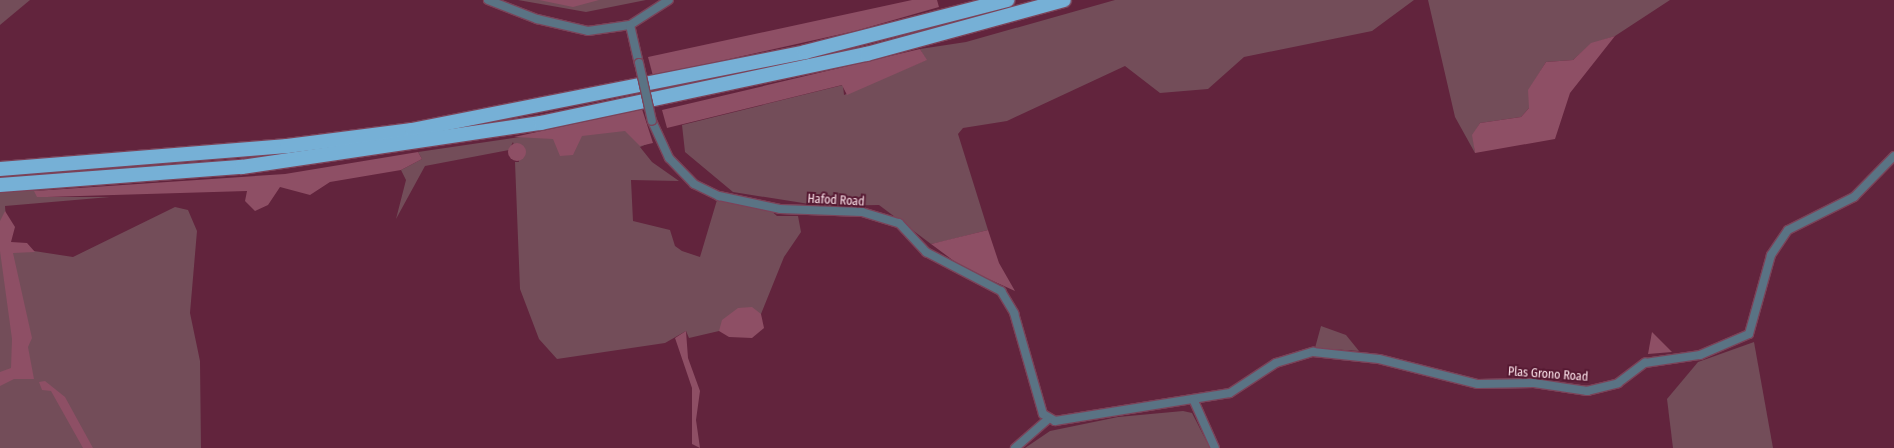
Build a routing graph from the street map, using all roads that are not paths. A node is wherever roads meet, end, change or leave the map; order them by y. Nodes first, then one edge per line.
1 (488, 0) edge
2 (669, 0) edge
3 (1007, 0) edge
4 (1064, 0) edge
5 (630, 25) junction
6 (1894, 156) edge
7 (0, 169) edge
8 (0, 185) edge
9 (1194, 401) junction
10 (1046, 420) junction
11 (1015, 448) edge
12 (1215, 448) edge

1 - 5 street
2 - 5 street
3 - 7 highway
4 - 8 highway
5 - 10 street, Hafod Road, bridge
6 - 9 street, Plas Grono Road
9 - 10 street
9 - 12 street
10 - 11 street

